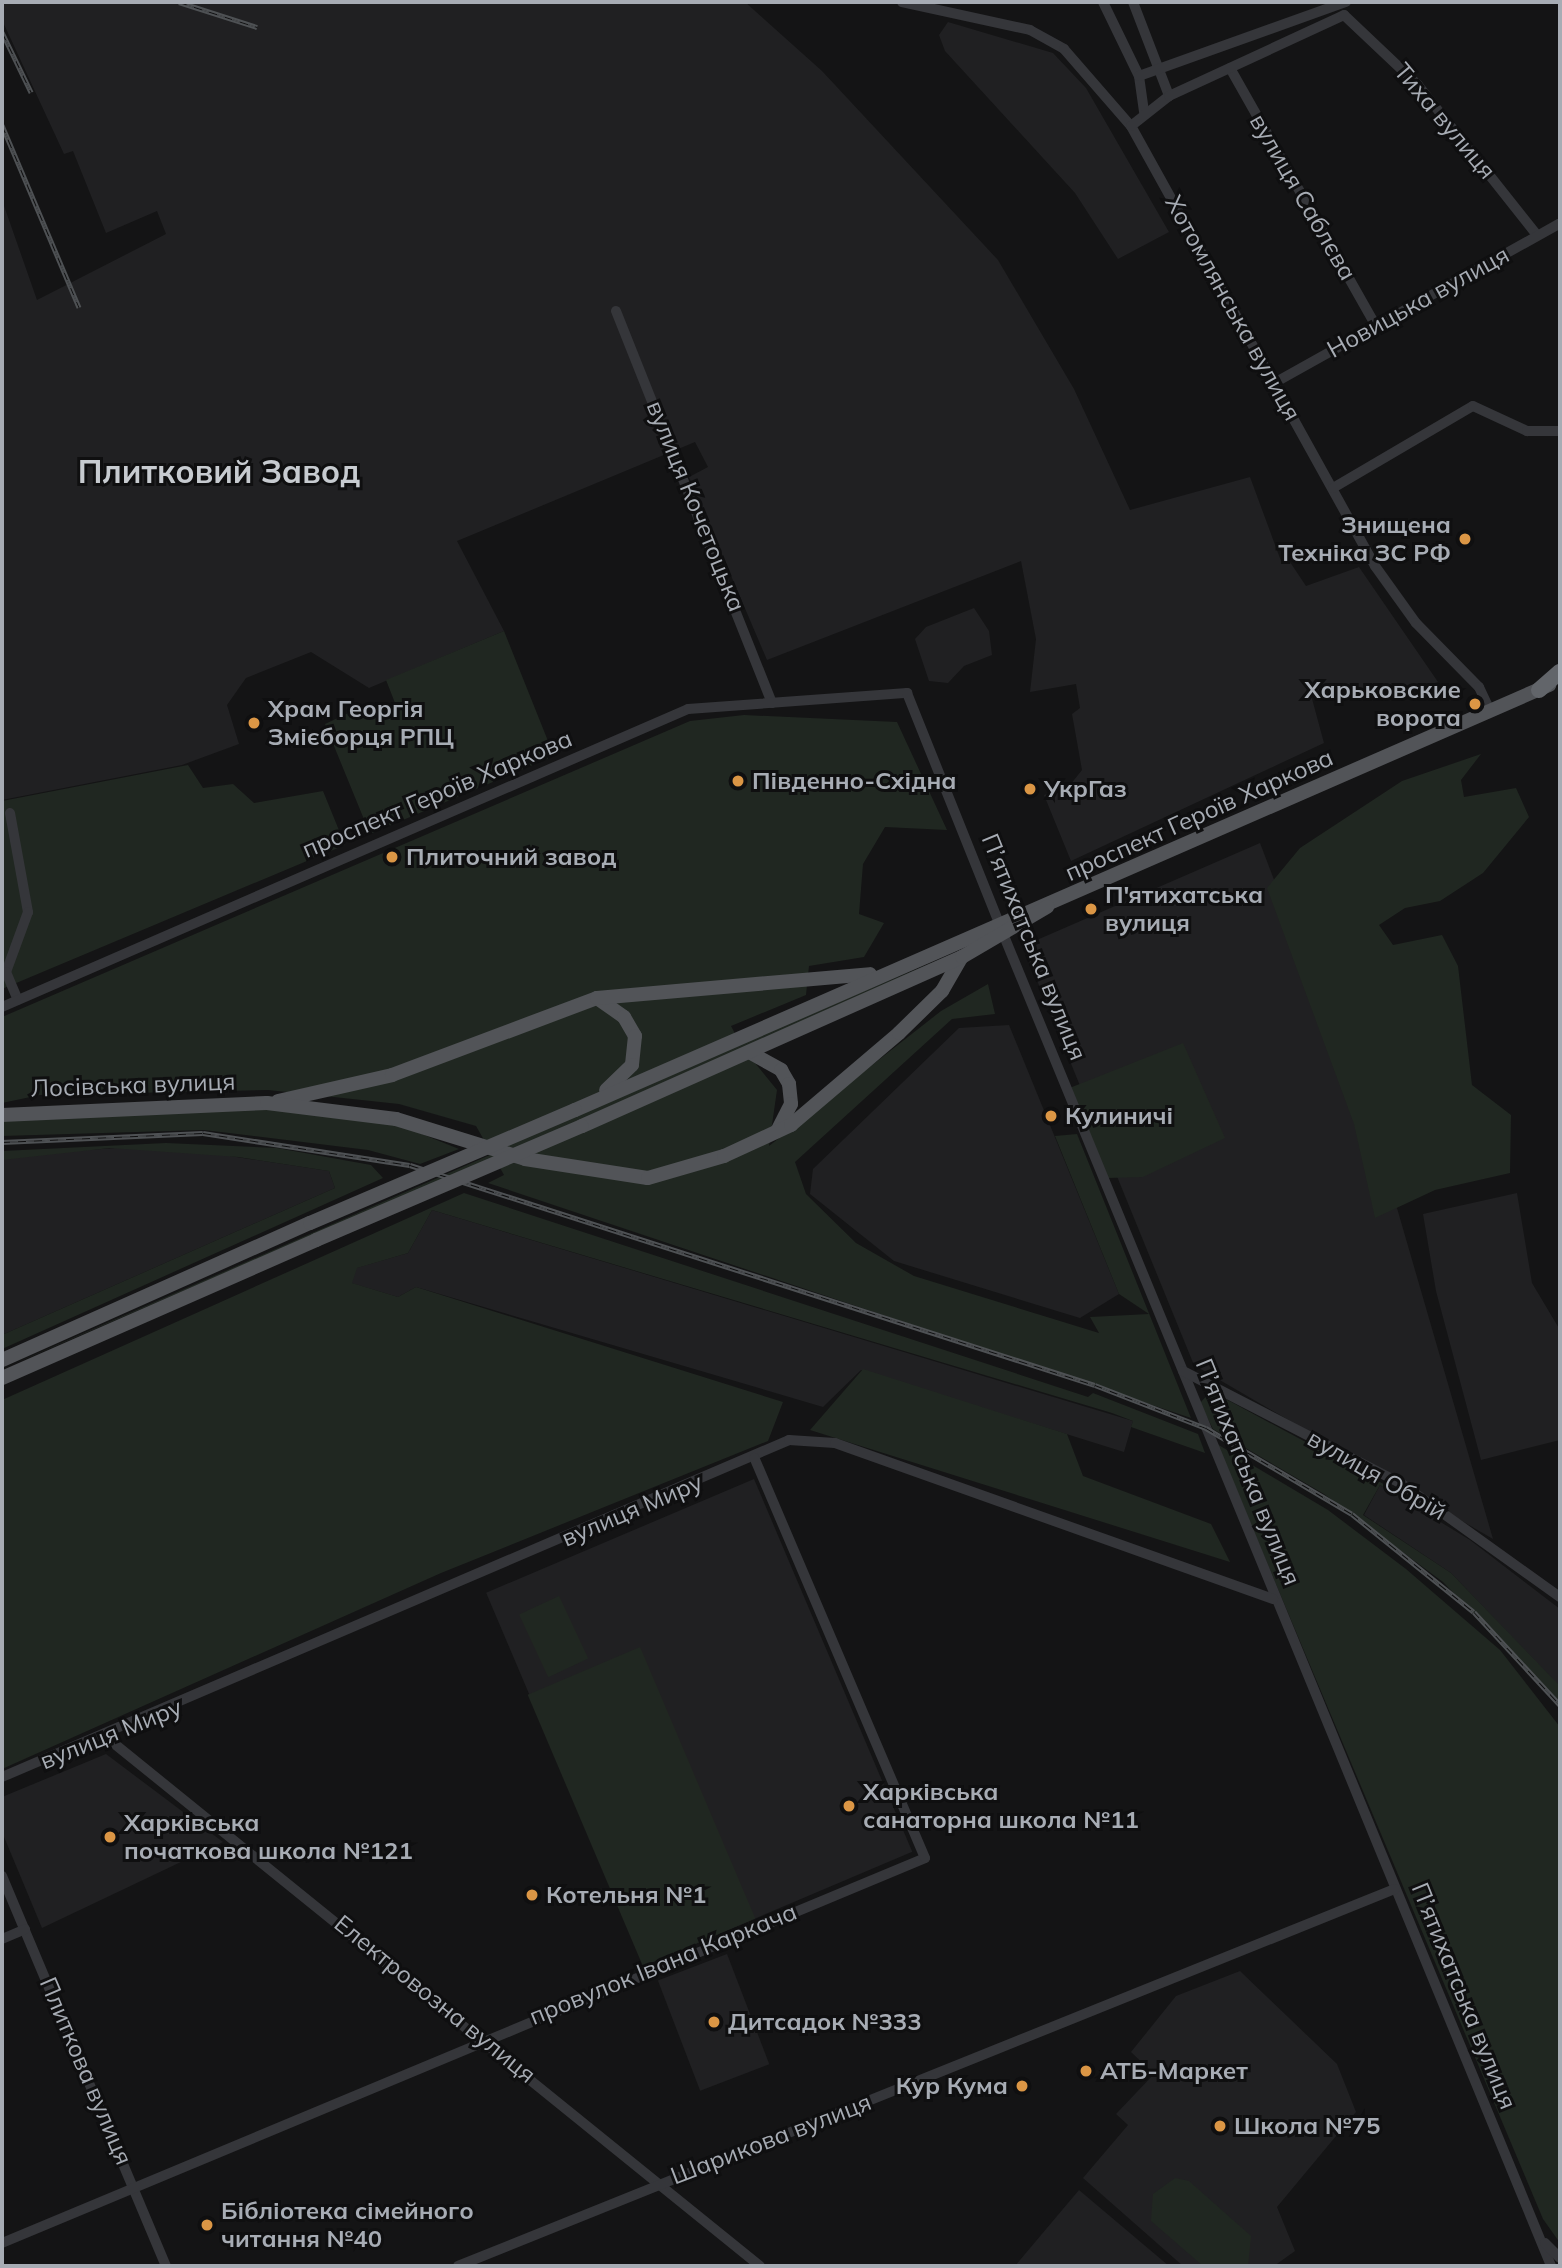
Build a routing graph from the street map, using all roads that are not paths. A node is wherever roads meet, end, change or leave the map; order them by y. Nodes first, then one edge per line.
1 (902, 2) edge
2 (1103, 2) edge
3 (1133, 2) edge
4 (1346, 2) edge
5 (1162, 67) junction
6 (1230, 68) junction
7 (1139, 76) junction
8 (1169, 96) junction
9 (1144, 113) junction
10 (1131, 126) junction
11 (1560, 223) edge
12 (1537, 235) junction
13 (616, 311) dead end
14 (1376, 326) junction
15 (1276, 382) junction
16 (1560, 431) edge
17 (1333, 488) junction
18 (1560, 672) edge
19 (1560, 680) edge
20 (1539, 690) junction
21 (907, 693) joint
22 (772, 703) junction
23 (1490, 712) junction
24 (10, 813) dead end
25 (1048, 906) junction
26 (998, 921) junction
27 (1004, 936) junction
28 (962, 957) junction
29 (878, 973) junction
30 (597, 998) junction
31 (18, 1000) junction
32 (2, 1007) edge
33 (749, 1052) junction
34 (592, 1102) junction
35 (267, 1103) junction
36 (2, 1115) edge
37 (777, 1131) junction
38 (2, 1360) edge
39 (1183, 1371) junction
40 (2, 1378) edge
41 (754, 1458) junction
42 (1560, 1597) edge
43 (1273, 1599) junction
44 (106, 1737) junction
45 (2, 1777) edge
46 (2, 1876) edge
47 (1395, 1889) junction
48 (25, 1929) junction
49 (2, 1939) edge
50 (483, 2038) junction
51 (660, 2182) junction
52 (134, 2185) junction
53 (1541, 2239) junction
54 (2, 2243) edge
55 (1560, 2258) edge
56 (166, 2266) edge
57 (458, 2266) edge
58 (760, 2266) edge
59 (1551, 2266) edge

1 - 10 street, Хотомлянська вулиця
2 - 7 street
3 - 5 street
4 - 5 street
5 - 7 street
5 - 8 street
6 - 8 street
6 - 12 street, Тиха вулиця
6 - 14 street, вулиця Саблєва
7 - 9 street
8 - 9 street
9 - 10 street
10 - 15 street, Хотомлянська вулиця
11 - 12 street, Новицька вулиця
12 - 14 street, Новицька вулиця
13 - 22 street, вулиця Кочетоцька
14 - 15 street, Новицька вулиця
15 - 17 street, Хотомлянська вулиця
16 - 17 street
17 - 23 street, Хотомлянська вулиця
18 - 20 highway
19 - 20 main road, проспект Героїв Харкова
20 - 23 main road, проспект Героїв Харкова
21 - 22 street, проспект Героїв Харкова
21 - 26 street, П’ятихатська вулиця
22 - 31 street, проспект Героїв Харкова
23 - 25 main road, проспект Героїв Харкова
24 - 31 street
25 - 26 main road, проспект Героїв Харкова
25 - 27 main road, проспект Героїв Харкова
26 - 27 main road, П’ятихатська вулиця
26 - 29 main road, проспект Героїв Харкова
27 - 28 main road, проспект Героїв Харкова
27 - 39 street, П’ятихатська вулиця
28 - 33 main road, проспект Героїв Харкова
28 - 37 main road
29 - 30 main road
29 - 34 main road, проспект Героїв Харкова
30 - 34 main road
30 - 35 main road
31 - 32 street, проспект Героїв Харкова
33 - 37 main road
33 - 40 main road, проспект Героїв Харкова, bridge
34 - 38 main road, проспект Героїв Харкова, bridge
35 - 36 main road, Лосівська вулиця
35 - 37 main road
39 - 42 street, вулиця Обрій
39 - 43 street, П’ятихатська вулиця
41 - 43 street, вулиця Миру
41 - 44 street, вулиця Миру
41 - 50 street, провулок Івана Каркача
43 - 47 street, П’ятихатська вулиця
44 - 45 street, вулиця Миру
44 - 50 street, Електровозна вулиця
46 - 48 street, Плиткова вулиця
47 - 51 street, Шарикова вулиця
47 - 53 street, П’ятихатська вулиця
48 - 49 street
48 - 52 street, Плиткова вулиця
50 - 51 street, Електровозна вулиця
50 - 52 street, провулок Івана Каркача
51 - 57 street, Шарикова вулиця
51 - 58 street, Електровозна вулиця
52 - 54 street, провулок Івана Каркача
52 - 56 street, Плиткова вулиця
53 - 55 street
53 - 59 street, П’ятихатська вулиця

